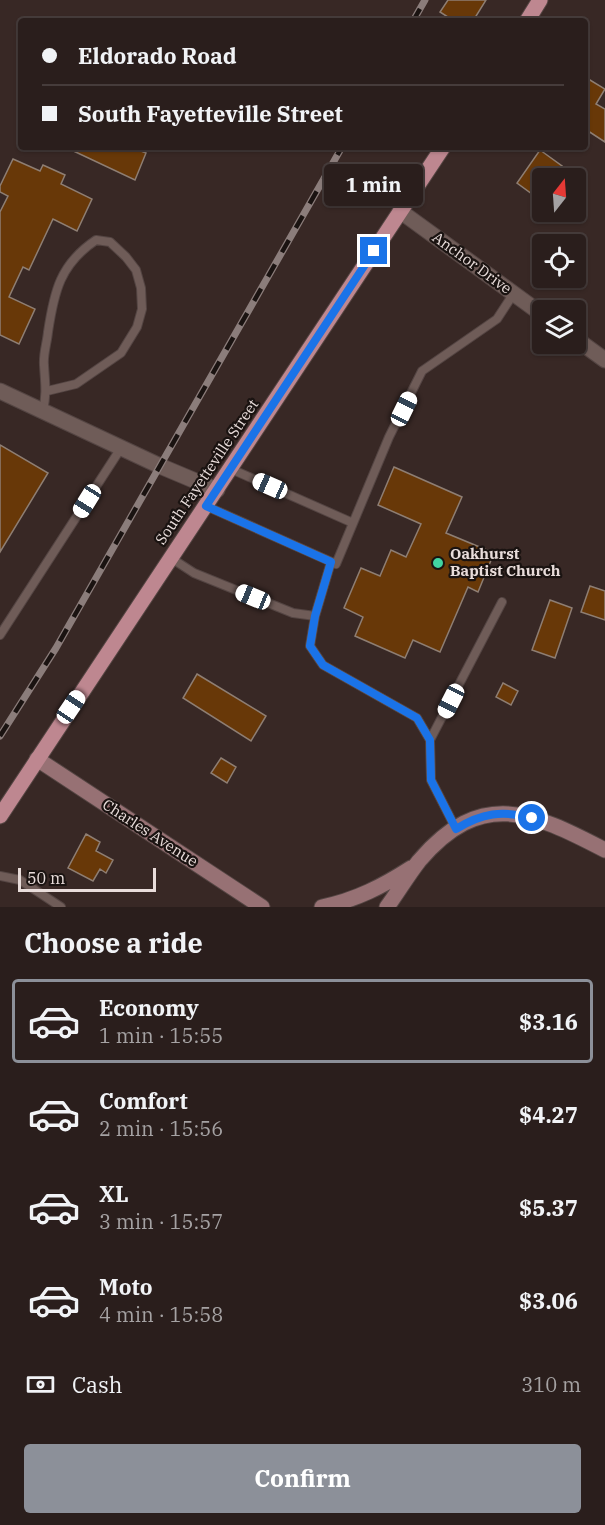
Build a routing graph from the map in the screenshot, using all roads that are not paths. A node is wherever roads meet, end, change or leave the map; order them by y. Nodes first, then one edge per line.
1 (540, 0) edge
2 (528, 18) edge
3 (441, 150) edge
4 (400, 211) junction
5 (514, 293) junction
6 (532, 307) edge
7 (586, 346) edge
8 (605, 360) edge
9 (0, 391) edge
10 (47, 391) junction
11 (43, 411) junction
12 (121, 448) junction
13 (231, 469) junction
14 (217, 490) junction
15 (206, 506) junction
16 (353, 523) junction
17 (171, 558) junction
18 (331, 562) junction
19 (502, 602) dead end
20 (315, 616) junction
21 (0, 634) edge
22 (430, 740) junction
23 (37, 759) junction
24 (0, 816) edge
25 (456, 829) junction
26 (605, 850) edge
27 (418, 862) junction
28 (0, 876) edge
29 (249, 898) junction
30 (61, 907) edge
31 (262, 907) edge
32 (273, 907) edge
33 (322, 907) edge
34 (387, 907) edge

1 - 2 main road
3 - 4 main road, South Fayetteville Street
4 - 5 street, Anchor Drive
4 - 13 main road, South Fayetteville Street
5 - 6 street, Anchor Drive
5 - 16 lane
7 - 8 street
9 - 11 street
10 - 10 lane
10 - 11 lane
11 - 12 street
12 - 14 street
12 - 21 lane
13 - 14 main road, South Fayetteville Street
13 - 16 lane
14 - 15 main road, South Fayetteville Street
15 - 17 main road, South Fayetteville Street
15 - 18 lane
16 - 18 lane
17 - 20 lane
17 - 23 main road, South Fayetteville Street
18 - 20 lane
19 - 22 lane
20 - 22 lane
22 - 25 lane
23 - 24 main road, South Fayetteville Street
23 - 29 street, Charles Avenue
25 - 26 street
25 - 27 street
27 - 33 street
27 - 34 street
28 - 30 lane
29 - 31 street, Charles Avenue
29 - 32 street

